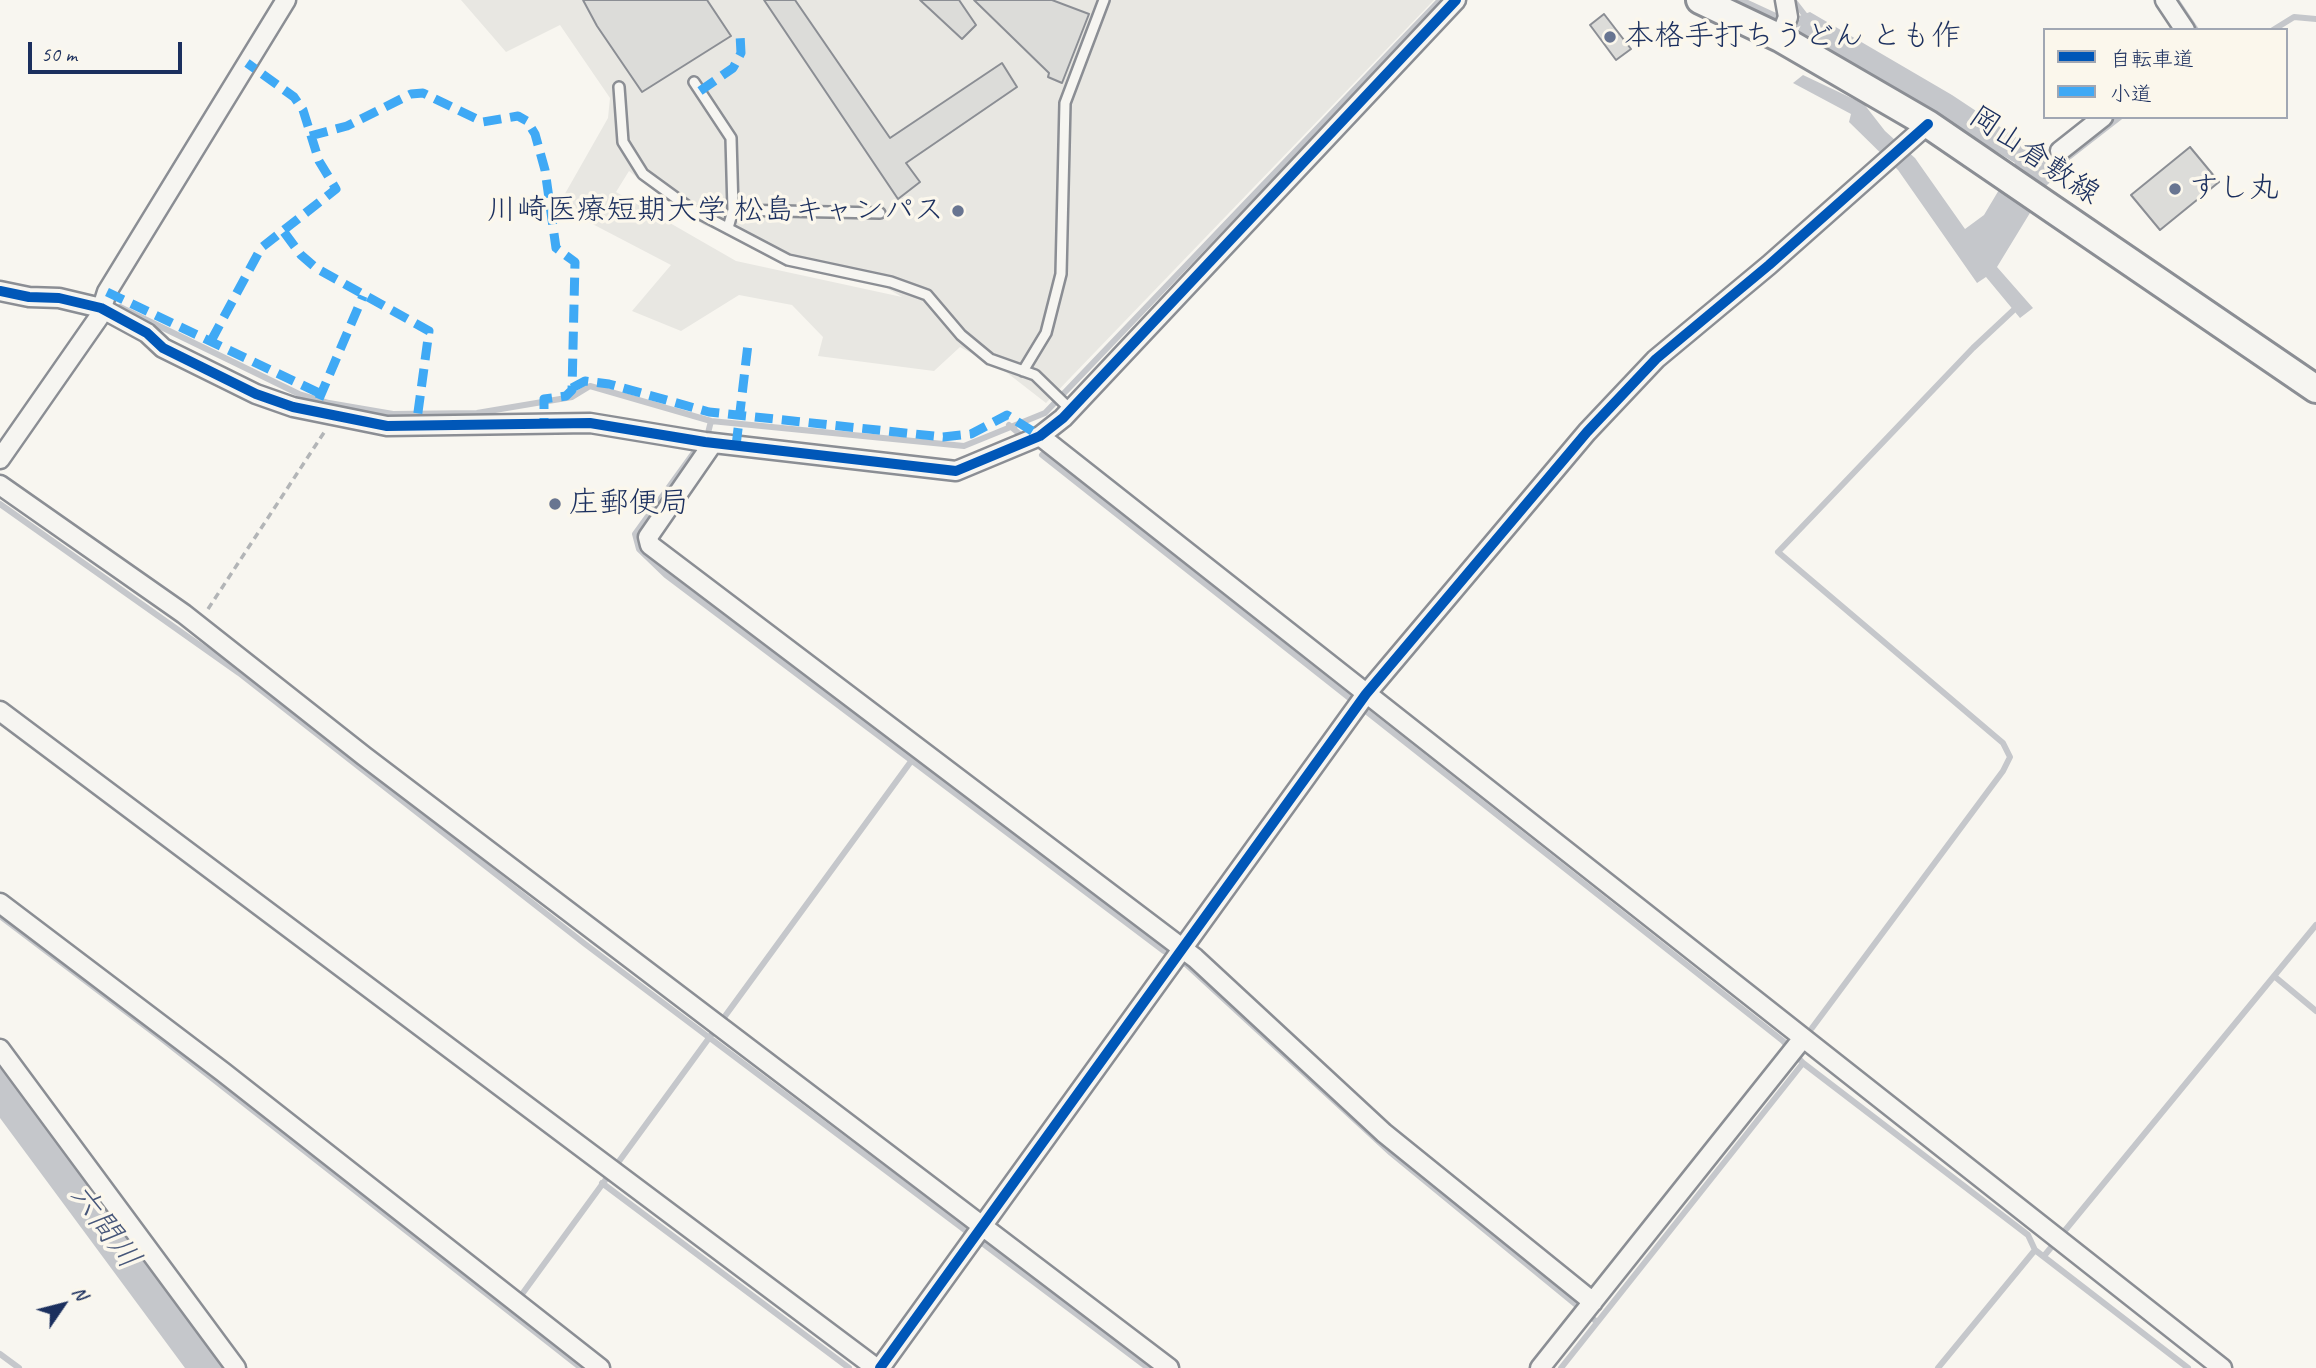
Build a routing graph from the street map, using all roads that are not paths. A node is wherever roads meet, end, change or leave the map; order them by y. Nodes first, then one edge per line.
1 (286, 0) edge
2 (1104, 0) edge
3 (1455, 0) edge
4 (1700, 0) edge
5 (2165, 0) edge
6 (1785, 20) edge
7 (2184, 28) edge
8 (694, 82) dead end
9 (619, 87) dead end
10 (2100, 119) edge
11 (1928, 124) junction
12 (2060, 151) dead end
13 (733, 210) junction
14 (880, 212) dead end
15 (728, 228) junction
16 (0, 291) edge
17 (102, 308) junction
18 (1023, 371) junction
19 (2315, 386) edge
20 (1067, 406) junction
21 (1040, 436) junction
22 (705, 442) junction
23 (0, 459) edge
24 (0, 485) edge
25 (1360, 703) junction
26 (0, 711) edge
27 (0, 903) edge
28 (1178, 956) junction
29 (1796, 1047) junction
30 (0, 1049) edge
31 (977, 1232) junction
32 (1588, 1309) junction
33 (236, 1368) edge
34 (600, 1368) edge
35 (878, 1368) edge
36 (1169, 1368) edge
37 (1540, 1368) edge
38 (2222, 1368) edge

1 - 17 street
2 - 18 lane
3 - 20 street
4 - 6 main road, 岡山倉敷線
5 - 7 street
6 - 11 main road, 岡山倉敷線
8 - 13 lane
9 - 15 lane
10 - 12 street
11 - 19 main road, 岡山倉敷線
11 - 25 street
13 - 14 lane
13 - 15 lane
15 - 18 lane
16 - 17 street
17 - 22 street
17 - 23 street
18 - 20 lane
20 - 21 street
21 - 22 street
21 - 25 street
22 - 28 street
24 - 31 street
25 - 28 street
25 - 29 street
26 - 35 street
27 - 34 street
28 - 31 street
28 - 32 street
29 - 32 street
29 - 38 street
30 - 33 street
31 - 35 street
31 - 36 street
32 - 37 street

